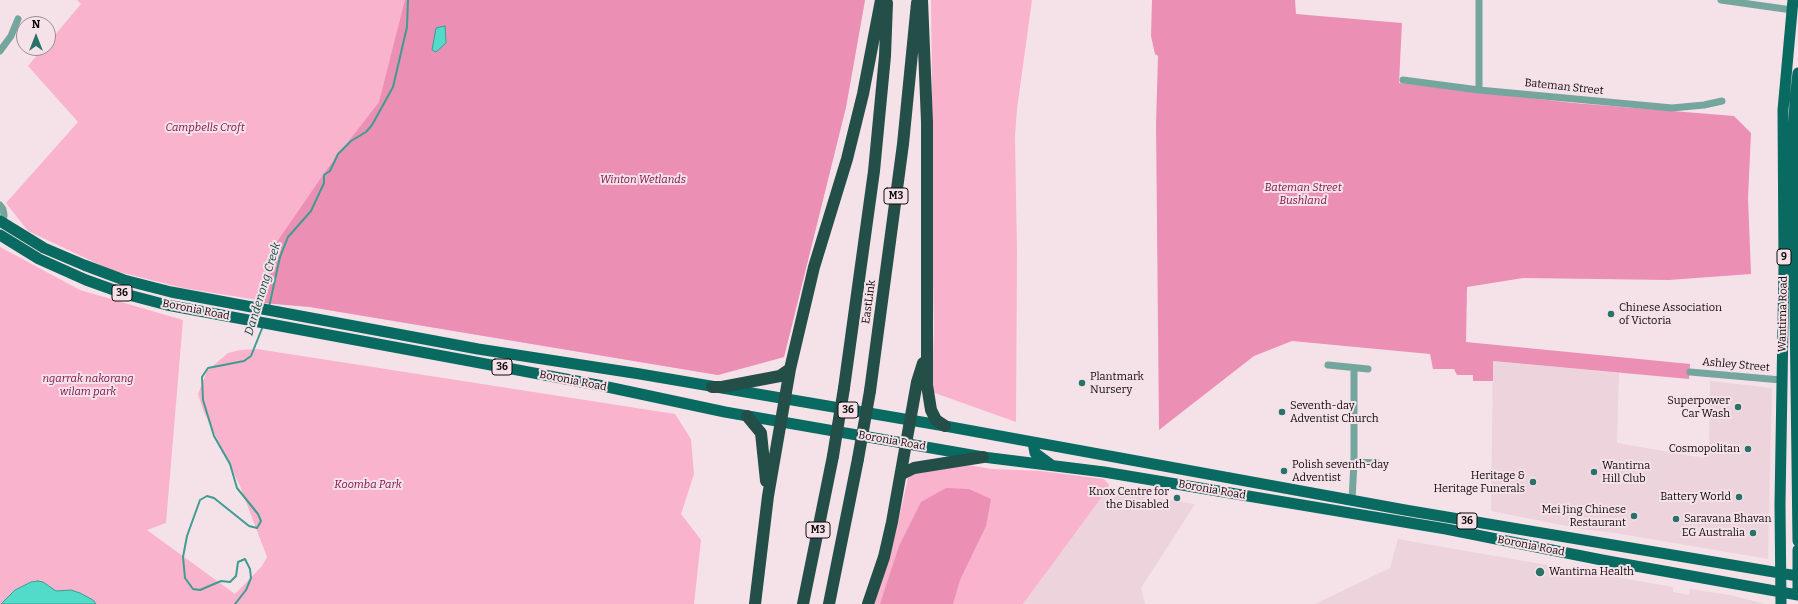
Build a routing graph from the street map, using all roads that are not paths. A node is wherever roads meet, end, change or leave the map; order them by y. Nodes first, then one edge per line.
1 (881, 0) edge
2 (887, 0) edge
3 (917, 0) edge
4 (922, 0) edge
5 (1479, 0) edge
6 (1721, 0) edge
7 (1795, 7) edge
8 (16, 24) edge
9 (0, 51) edge
10 (1798, 73) edge
11 (1403, 80) dead end
12 (1479, 90) junction
13 (1722, 101) dead end
14 (0, 206) edge
15 (1, 224) edge
16 (0, 235) edge
17 (478, 349) junction
18 (926, 350) junction
19 (475, 362) junction
20 (1328, 365) dead end
21 (1354, 368) junction
22 (790, 369) junction
23 (1368, 369) dead end
24 (1690, 372) dead end
25 (1781, 380) junction
26 (712, 387) junction
27 (785, 399) junction
28 (747, 416) junction
29 (911, 421) junction
30 (781, 422) junction
31 (945, 426) junction
32 (1033, 443) junction
33 (907, 444) junction
34 (983, 457) junction
35 (1120, 458) junction
36 (1354, 462) junction
37 (1378, 463) dead end
38 (1782, 463) junction
39 (1798, 463) edge
40 (1052, 465) junction
41 (902, 474) junction
42 (1117, 474) junction
43 (1219, 475) junction
44 (1225, 492) junction
45 (768, 496) junction
46 (1352, 500) junction
47 (1798, 541) edge
48 (1606, 544) junction
49 (1798, 550) edge
50 (1602, 560) junction
51 (1781, 573) junction
52 (1798, 576) edge
53 (1798, 590) edge
54 (1781, 592) junction
55 (1798, 595) edge
56 (755, 604) edge
57 (803, 604) edge
58 (829, 604) edge
59 (868, 604) edge
60 (1781, 604) edge

1 - 22 highway
2 - 57 highway, EastLink / M3, bridge
3 - 58 highway, EastLink / M3, bridge
4 - 18 highway
5 - 12 street
6 - 7 street
7 - 25 main road, Wantirna Road / 9
8 - 9 street
10 - 39 main road, Wantirna Road / 9
11 - 12 street, Bateman Street
12 - 13 street, Bateman Street
14 - 15 street
15 - 17 main road, Boronia Road / 36
16 - 19 main road, Boronia Road / 36
17 - 19 main road
17 - 26 main road, Boronia Road / 36
18 - 29 highway
18 - 31 highway
19 - 28 main road, Boronia Road / 36
20 - 21 street
21 - 23 street
21 - 36 street
22 - 26 highway
22 - 27 highway
24 - 25 street, Ashley Street
25 - 38 main road, Wantirna Road / 9
26 - 27 main road, Boronia Road / 36
27 - 29 main road, Boronia Road / 36
27 - 30 highway
28 - 30 main road, Boronia Road / 36
28 - 45 highway
29 - 31 main road, Boronia Road / 36
29 - 33 highway
30 - 33 main road, Boronia Road / 36
30 - 45 highway
31 - 32 main road, Boronia Road / 36
32 - 35 main road, Boronia Road / 36
32 - 40 main road
33 - 34 main road, Boronia Road / 36
33 - 41 highway
34 - 40 main road, Boronia Road / 36
34 - 41 highway
35 - 42 main road
35 - 43 main road, Boronia Road / 36
36 - 37 street
36 - 46 street
38 - 39 main road
38 - 51 main road, Wantirna Road / 9
39 - 47 main road, Wantirna Road / 9
40 - 42 main road, Boronia Road / 36
41 - 59 highway
42 - 44 main road, Boronia Road / 36
43 - 44 main road
43 - 46 main road, Boronia Road / 36
44 - 50 main road, Boronia Road / 36
45 - 56 highway
46 - 48 main road, Boronia Road / 36
48 - 50 main road
48 - 51 main road, Boronia Road / 36
49 - 52 main road
50 - 54 main road, Boronia Road / 36
51 - 52 main road, Boronia Road / 36
51 - 54 main road, Wantirna Road / 9
52 - 53 main road
54 - 55 main road, Boronia Road
54 - 60 main road, Wantirna Road

